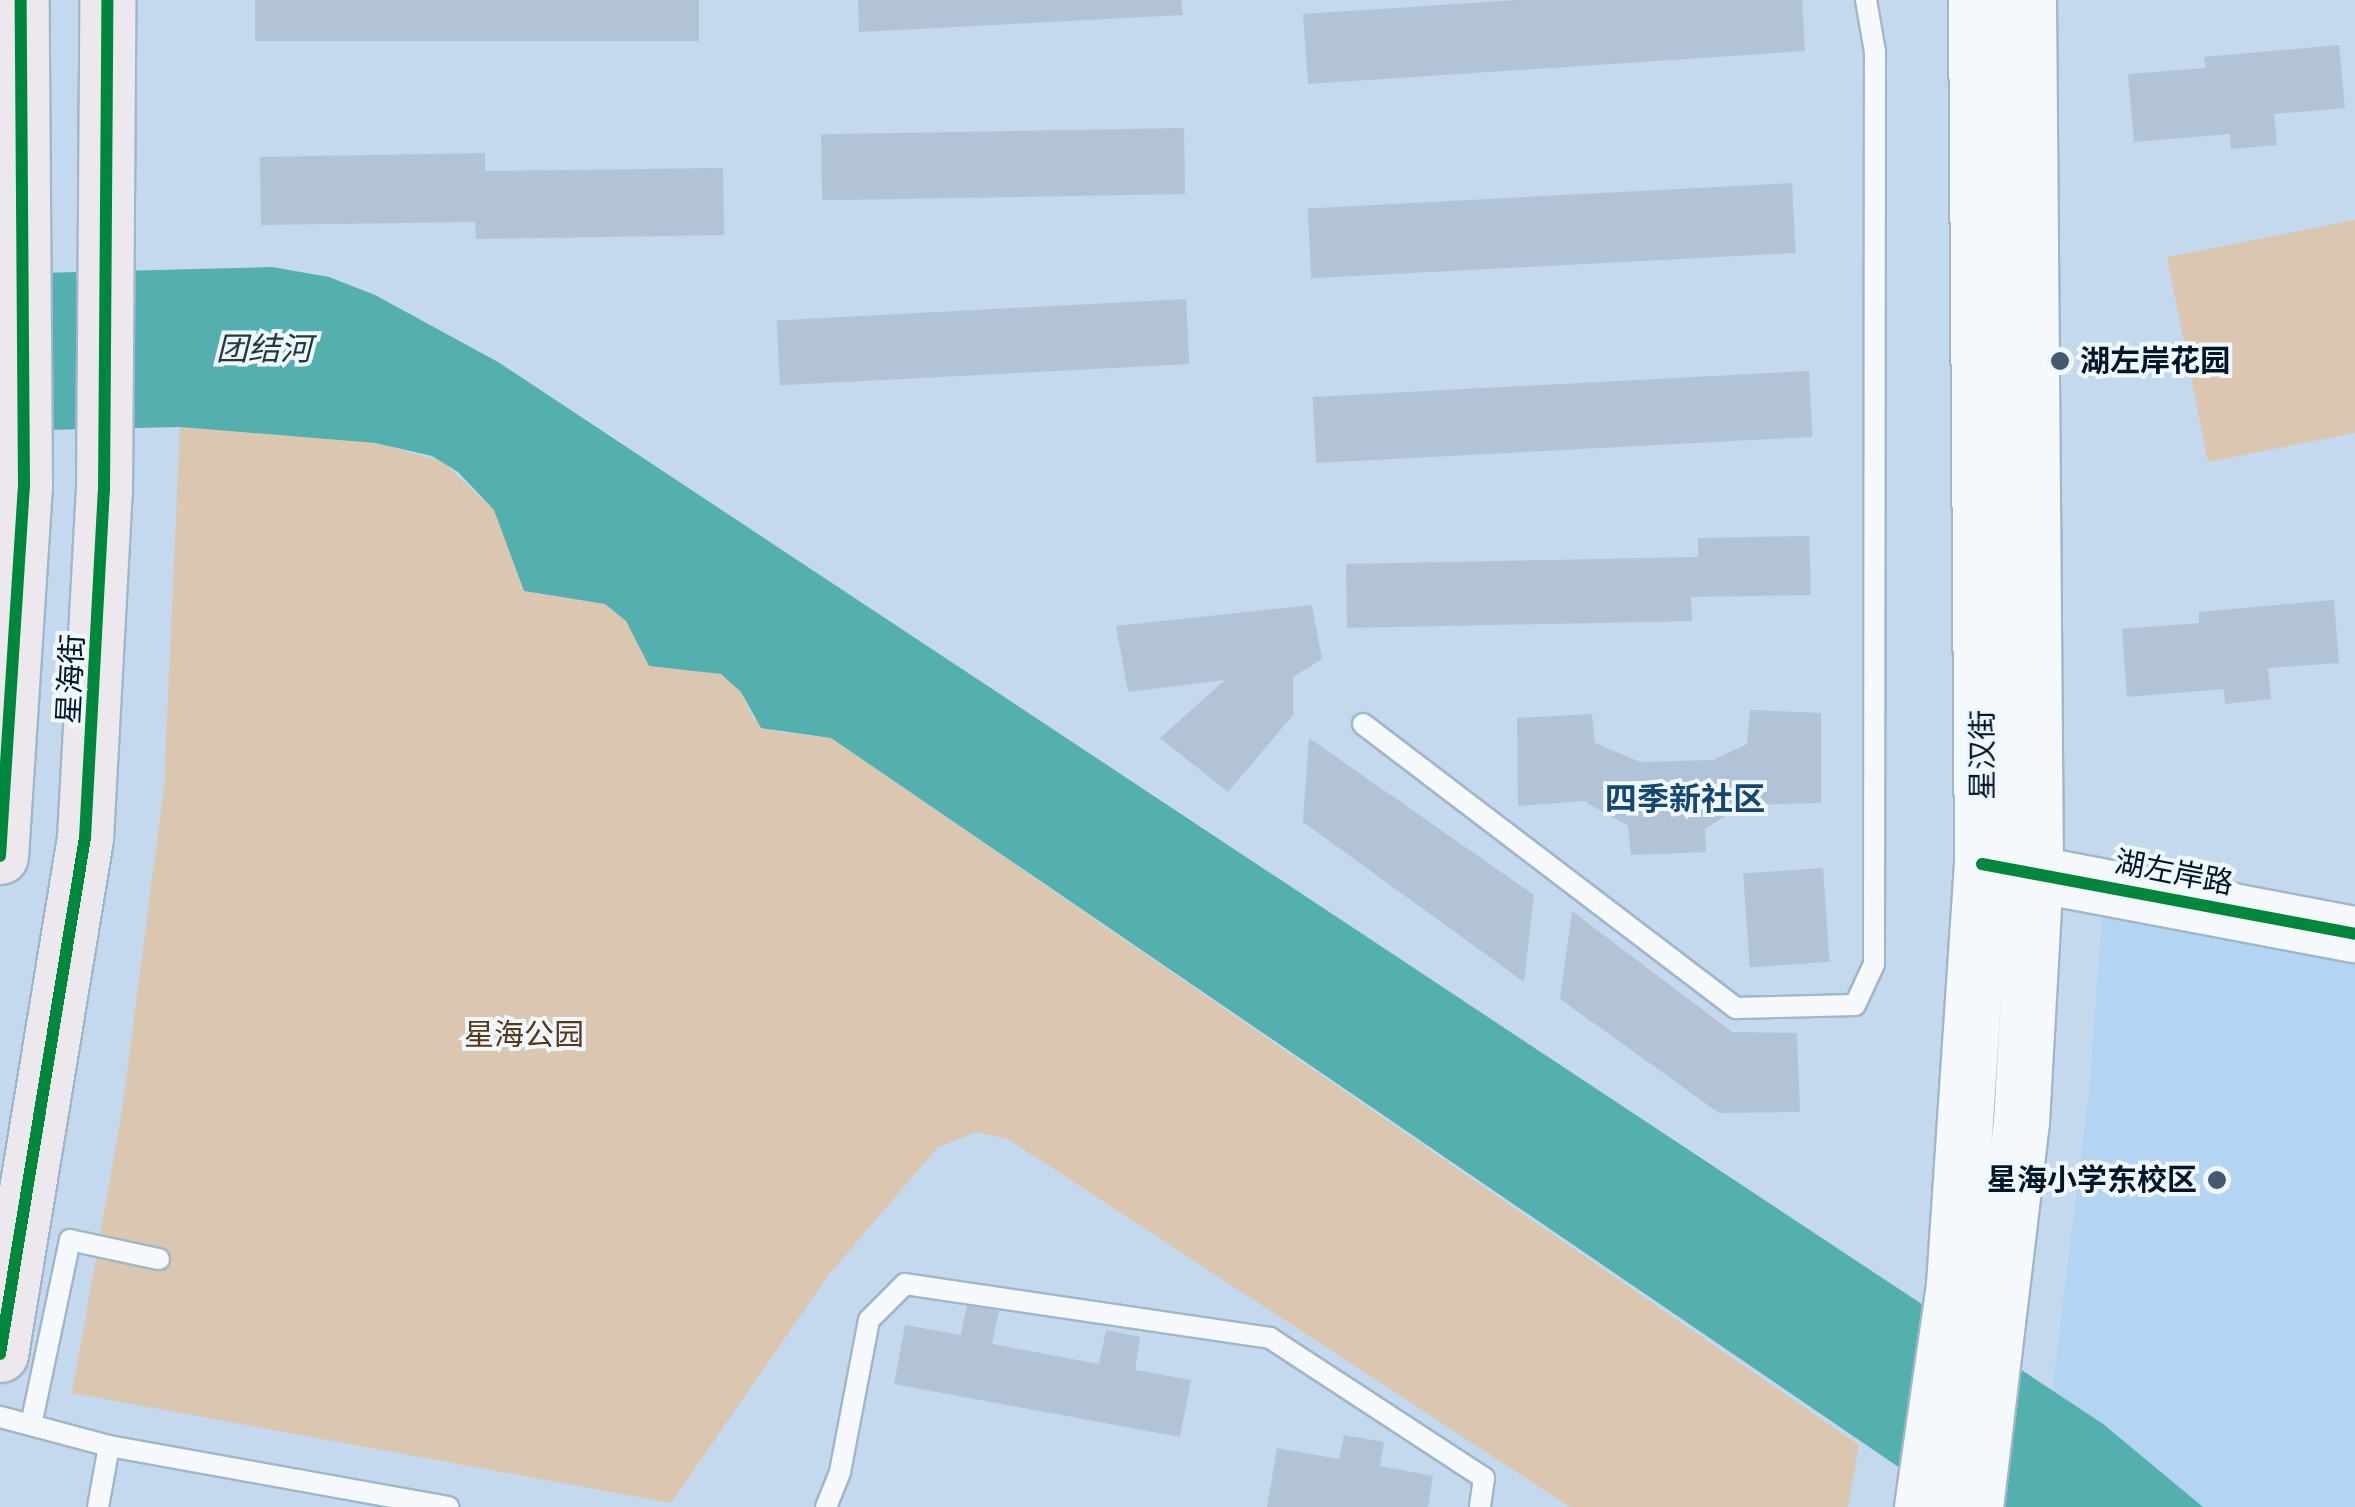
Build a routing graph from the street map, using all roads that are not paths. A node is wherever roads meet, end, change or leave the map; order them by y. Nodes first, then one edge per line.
1 (20, 0) edge
2 (107, 0) edge
3 (1866, 0) edge
4 (1976, 0) edge
5 (2028, 0) edge
6 (1363, 724) dead end
7 (0, 856) edge
8 (2008, 868) junction
9 (2355, 934) edge
10 (158, 1258) dead end
11 (1979, 1290) junction
12 (0, 1354) edge
13 (0, 1416) edge
14 (31, 1425) junction
15 (109, 1446) junction
16 (98, 1507) edge
17 (449, 1507) edge
18 (826, 1507) edge
19 (1480, 1507) edge
20 (1922, 1507) edge
21 (1975, 1507) edge

1 - 7 main road, 星海街
2 - 12 main road, 星海街
3 - 6 lane
4 - 8 main road, 星汉街
5 - 8 main road, 星汉街
8 - 9 main road, 湖左岸路
8 - 11 main road, 星汉街
10 - 14 lane
11 - 20 main road, 星汉街
11 - 21 main road, 星汉街
13 - 14 lane
14 - 15 lane
15 - 16 lane
15 - 17 lane
18 - 19 lane

